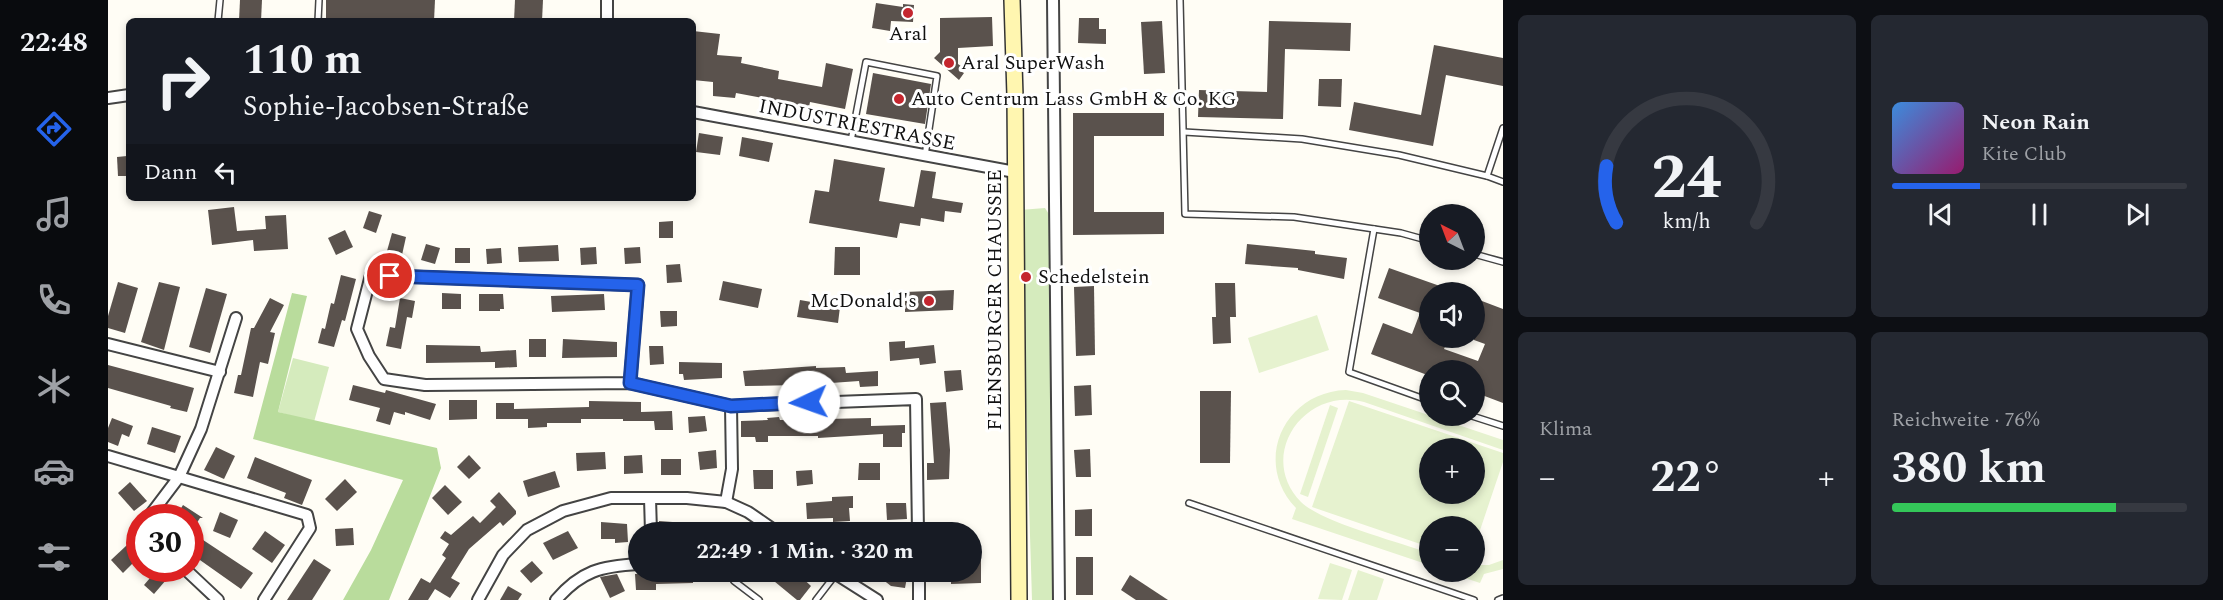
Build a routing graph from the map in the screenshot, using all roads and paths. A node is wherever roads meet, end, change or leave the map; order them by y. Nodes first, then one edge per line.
1 (220, 0) edge
2 (319, 0) edge
3 (607, 0) edge
4 (1012, 0) edge
5 (1053, 0) edge
6 (1180, 0) edge
7 (218, 18) edge
8 (318, 18) edge
9 (607, 18) edge
10 (126, 95) edge
11 (108, 98) edge
12 (696, 112) edge
13 (1503, 128) edge
14 (1184, 132) junction
15 (850, 142) junction
16 (925, 156) junction
17 (1015, 172) junction
18 (1487, 176) junction
19 (1503, 182) edge
20 (1374, 229) junction
21 (1419, 239) edge
22 (1485, 257) edge
23 (1503, 262) edge
24 (236, 318) dead end
25 (108, 344) edge
26 (220, 372) junction
27 (630, 383) junction
28 (1419, 396) edge
29 (731, 406) junction
30 (1485, 420) edge
31 (1503, 426) edge
32 (108, 456) edge
33 (179, 477) junction
34 (650, 498) junction
35 (726, 502) junction
36 (1189, 503) dead end
37 (159, 504) edge
38 (651, 522) edge
39 (762, 522) edge
40 (918, 522) edge
41 (628, 564) edge
42 (198, 582) edge
43 (735, 582) edge
44 (829, 582) edge
45 (849, 582) edge
46 (919, 582) edge
47 (1503, 598) edge
48 (218, 600) edge
49 (264, 600) edge
50 (478, 600) edge
51 (556, 600) edge
52 (759, 600) edge
53 (816, 600) edge
54 (877, 600) edge
55 (919, 600) edge
56 (1019, 600) edge
57 (1059, 600) edge
58 (1474, 600) edge
59 (1498, 600) edge

1 - 7 lane
2 - 8 lane
3 - 9 street
4 - 17 main road, FLENSBURGER CHAUSSEE
5 - 57 street
6 - 14 lane
10 - 11 street
12 - 15 street, INDUSTRIESTRASSE
13 - 18 lane
14 - 18 lane
14 - 20 lane
15 - 16 street, INDUSTRIESTRASSE
15 - 16 lane
16 - 17 street, INDUSTRIESTRASSE
17 - 56 main road, FLENSBURGER CHAUSSEE
18 - 19 lane
20 - 21 lane
20 - 28 lane
22 - 23 lane
24 - 26 street
25 - 26 street
26 - 33 street
27 - 27 street
27 - 29 street
29 - 35 street
29 - 40 street
30 - 31 lane
32 - 33 street
33 - 37 street
33 - 49 street
34 - 35 street
34 - 38 street
34 - 50 street
35 - 39 street
36 - 58 lane
41 - 51 street
42 - 48 street
43 - 52 lane
44 - 53 lane
45 - 54 street
46 - 55 street
47 - 59 lane

